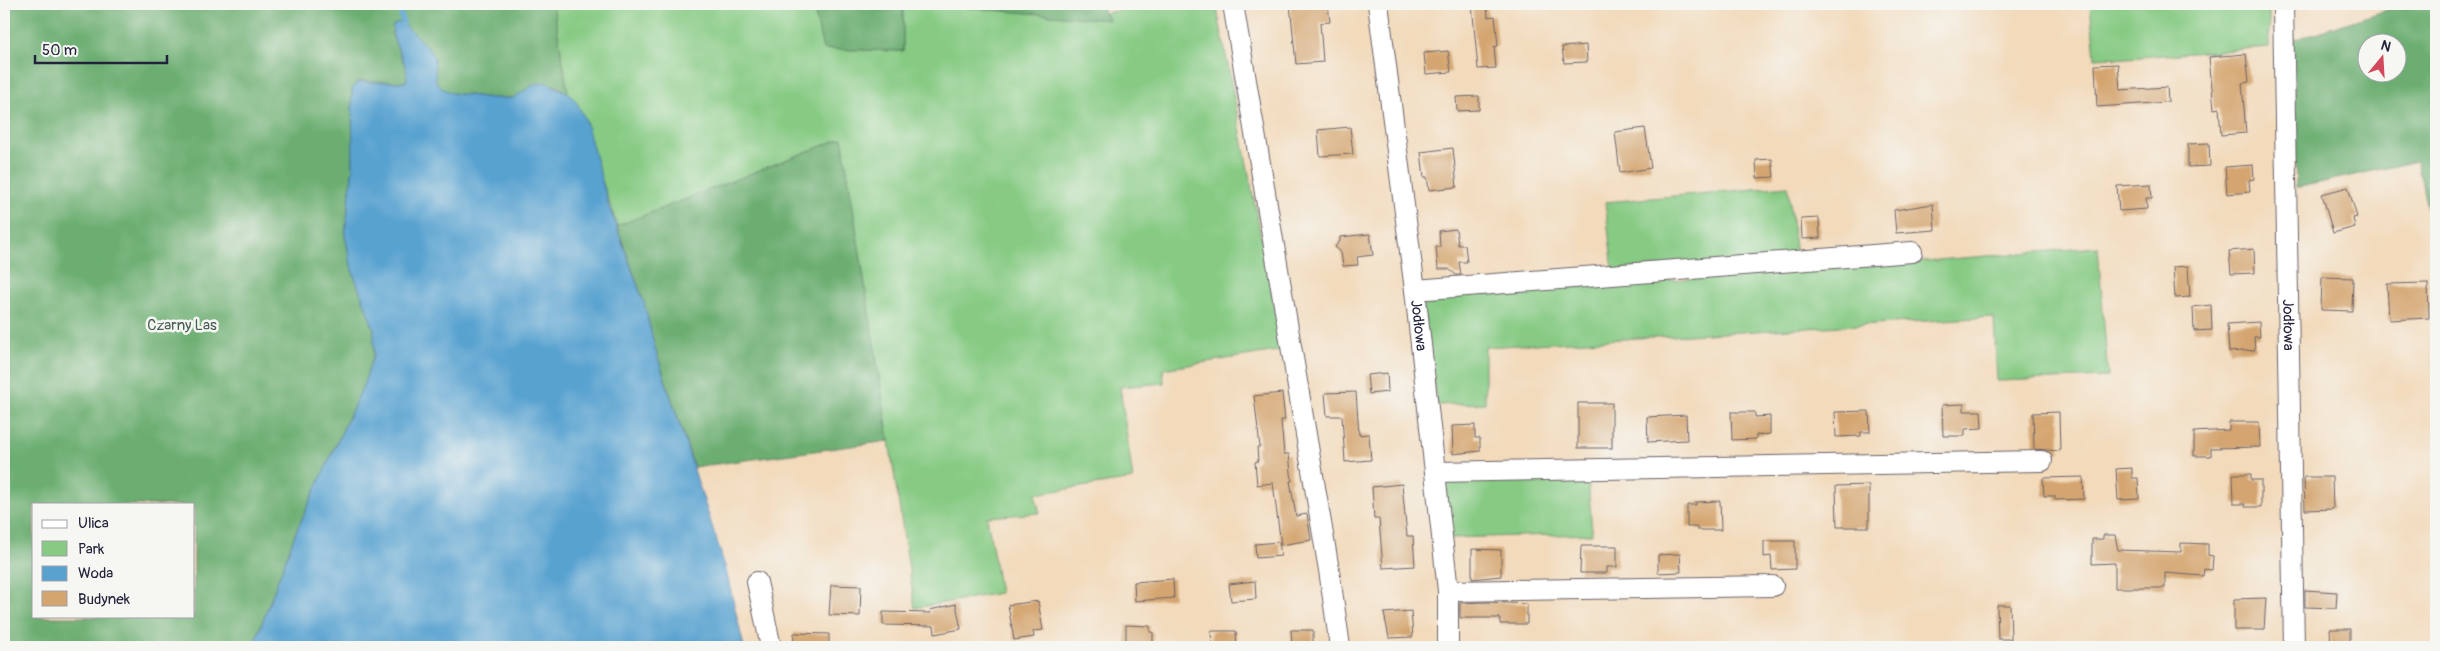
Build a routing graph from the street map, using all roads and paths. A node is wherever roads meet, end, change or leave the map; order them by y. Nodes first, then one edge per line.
1 (1233, 4) edge
2 (1378, 4) edge
3 (2283, 4) edge
4 (1912, 252) dead end
5 (1414, 290) junction
6 (2042, 461) dead end
7 (1435, 472) junction
8 (757, 582) dead end
9 (1773, 586) dead end
10 (1448, 590) junction
11 (771, 647) edge
12 (1340, 647) edge
13 (1448, 647) edge
14 (2294, 647) edge

1 - 12 street
2 - 5 street, Jodłowa
3 - 14 street, Jodłowa
4 - 5 street
5 - 7 street, Jodłowa
6 - 7 street
7 - 10 street, Jodłowa
8 - 11 street
9 - 10 street
10 - 13 street, Jodłowa

